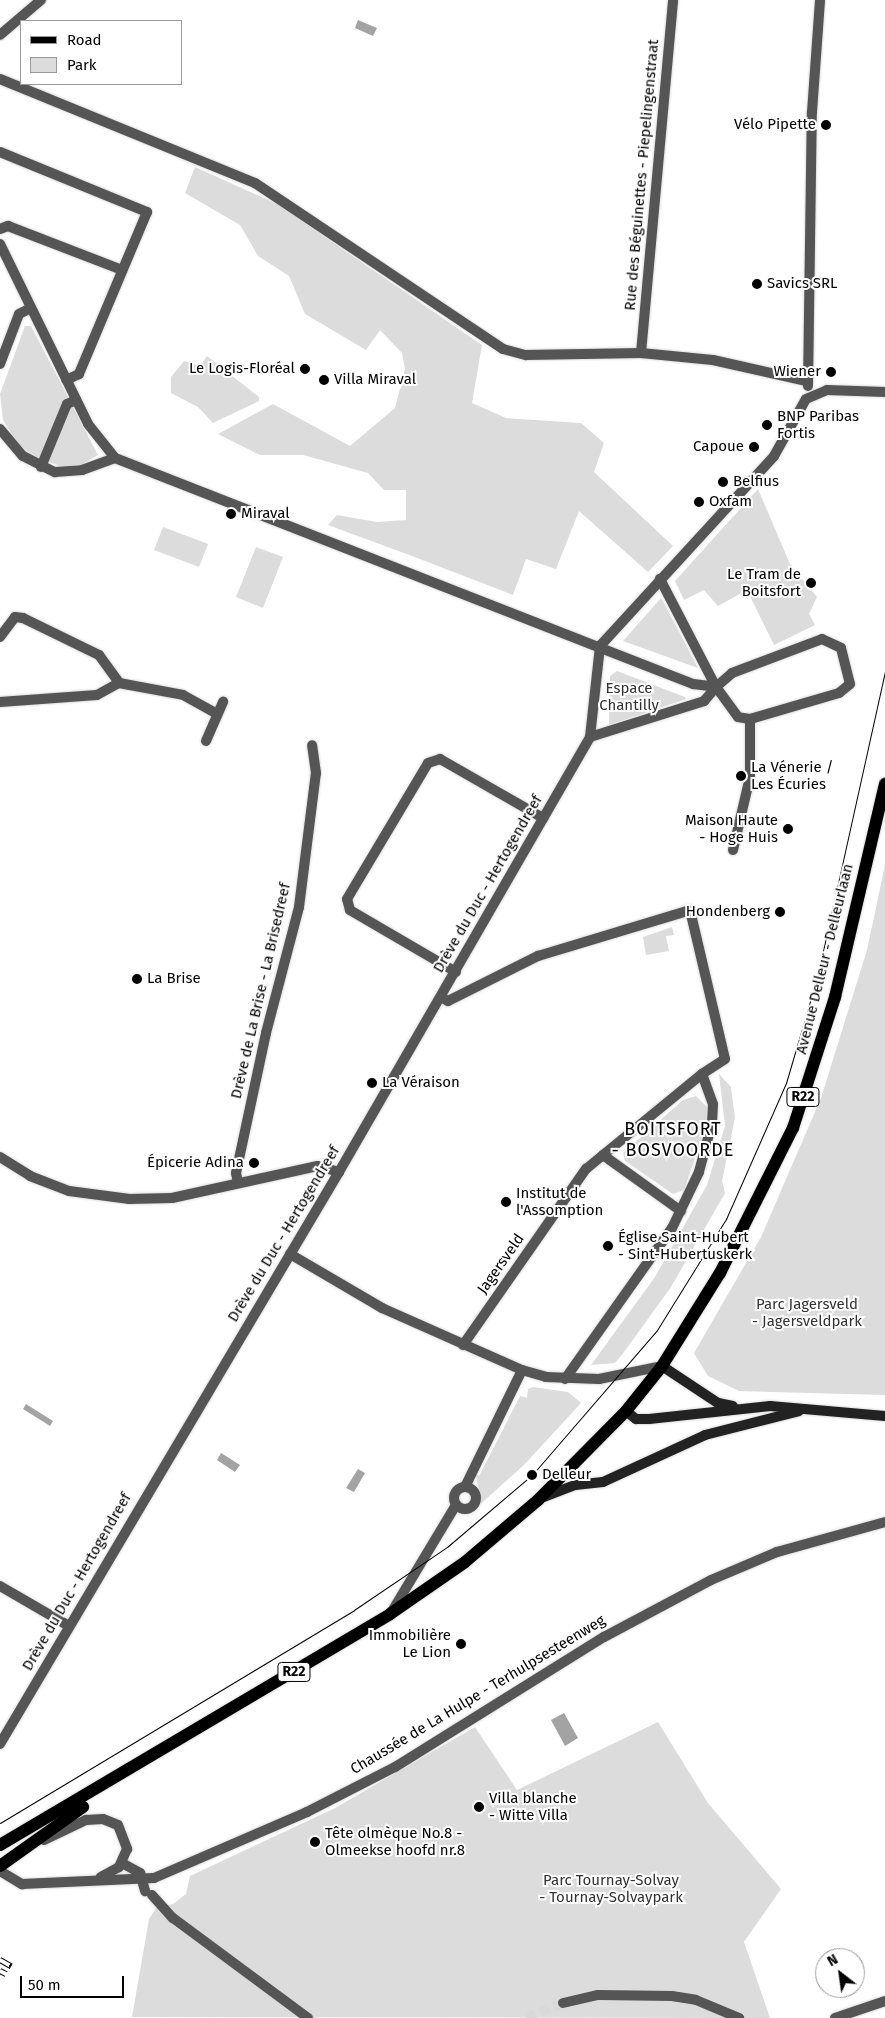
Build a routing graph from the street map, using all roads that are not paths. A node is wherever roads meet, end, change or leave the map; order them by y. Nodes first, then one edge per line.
1 (41, 0) edge
2 (673, 0) edge
3 (820, 0) edge
4 (0, 35) edge
5 (0, 79) edge
6 (0, 152) edge
7 (0, 229) edge
8 (0, 245) edge
9 (122, 270) junction
10 (31, 308) junction
11 (641, 353) junction
12 (0, 364) edge
13 (66, 380) junction
14 (806, 381) junction
15 (885, 392) edge
16 (812, 395) junction
17 (76, 400) junction
18 (0, 429) edge
19 (115, 458) junction
20 (41, 467) junction
21 (660, 579) junction
22 (0, 637) edge
23 (600, 646) junction
24 (120, 683) junction
25 (716, 687) junction
26 (0, 702) edge
27 (223, 702) dead end
28 (217, 714) junction
29 (750, 719) junction
30 (590, 737) junction
31 (206, 741) dead end
32 (312, 745) dead end
33 (885, 784) edge
34 (543, 818) junction
35 (733, 850) dead end
36 (456, 972) junction
37 (441, 997) junction
38 (702, 1074) junction
39 (603, 1155) junction
40 (0, 1157) edge
41 (339, 1172) junction
42 (238, 1183) junction
43 (681, 1211) junction
44 (290, 1254) junction
45 (463, 1345) junction
46 (662, 1366) junction
47 (522, 1370) junction
48 (564, 1379) junction
49 (736, 1407) junction
50 (626, 1411) junction
51 (799, 1411) junction
52 (885, 1416) edge
53 (465, 1487) junction
54 (538, 1500) junction
55 (456, 1505) junction
56 (885, 1522) edge
57 (0, 1586) edge
58 (390, 1614) junction
59 (69, 1626) junction
60 (0, 1744) edge
61 (114, 1782) junction
62 (0, 1845) edge
63 (29, 1848) junction
64 (122, 1863) junction
65 (0, 1866) edge
66 (0, 1870) edge
67 (96, 1879) junction
68 (147, 1889) junction
69 (885, 2001) edge
70 (564, 2003) tunnel mouth
71 (308, 2018) edge
72 (739, 2018) edge
73 (835, 2018) edge

1 - 4 street
2 - 11 street, Rue des Béguinettes - Piepelingenstraat
3 - 14 street
5 - 11 street
6 - 9 street
7 - 9 street
8 - 10 street
9 - 13 street
10 - 12 street
10 - 13 street
11 - 14 street
13 - 17 street
14 - 16 street
15 - 16 street
16 - 21 street
17 - 19 street
17 - 20 street
18 - 20 street
19 - 20 street
19 - 23 street
21 - 23 street
21 - 25 street
22 - 24 street
23 - 25 street
23 - 30 street, Drève du Duc - Hertogendreef
24 - 26 street
24 - 28 street
25 - 29 street
25 - 29 street
25 - 30 street
27 - 28 street
28 - 31 street
29 - 35 street
30 - 34 street, Drève du Duc - Hertogendreef
32 - 42 street, Drève de La Brise - La Brisedreef
33 - 46 main road, Avenue Delleur - Delleurlaan / R22
34 - 36 street, Drève du Duc - Hertogendreef
34 - 36 street
36 - 37 street, Drève du Duc - Hertogendreef
37 - 38 street, Jagersveld
37 - 41 street, Drève du Duc - Hertogendreef
38 - 39 street, Jagersveld
38 - 43 street
39 - 43 street
39 - 45 street, Jagersveld
40 - 42 street
41 - 42 street
41 - 44 street, Drève du Duc - Hertogendreef
43 - 48 street
44 - 45 street
44 - 59 street, Drève du Duc - Hertogendreef
45 - 47 street
46 - 48 street
46 - 49 main road
46 - 50 main road, Avenue Delleur - Delleurlaan / R22
47 - 48 street
47 - 53 street, Avenue Delleur - Delleurlaan
49 - 50 main road
49 - 51 main road
50 - 54 main road, Avenue Delleur - Delleurlaan / R22
51 - 52 main road
51 - 54 main road
53 - 55 street, Avenue Delleur - Delleurlaan
53 - 55 street
54 - 58 main road, Avenue Delleur - Delleurlaan / R22
55 - 58 street, Avenue Delleur - Delleurlaan
56 - 68 street, Chaussée de La Hulpe - Terhulpsesteenweg
57 - 59 street
58 - 61 main road, Avenue Delleur - Delleurlaan / R22
59 - 60 street, Drève du Duc - Hertogendreef
61 - 62 main road, R22
61 - 63 main road, R22
63 - 64 street
63 - 65 main road, R22
64 - 67 street
64 - 68 street
66 - 67 street, Chaussée de La Hulpe - Terhulpsesteenweg
67 - 68 street, Chaussée de La Hulpe - Terhulpsesteenweg
68 - 71 street
69 - 73 street
70 - 72 street

